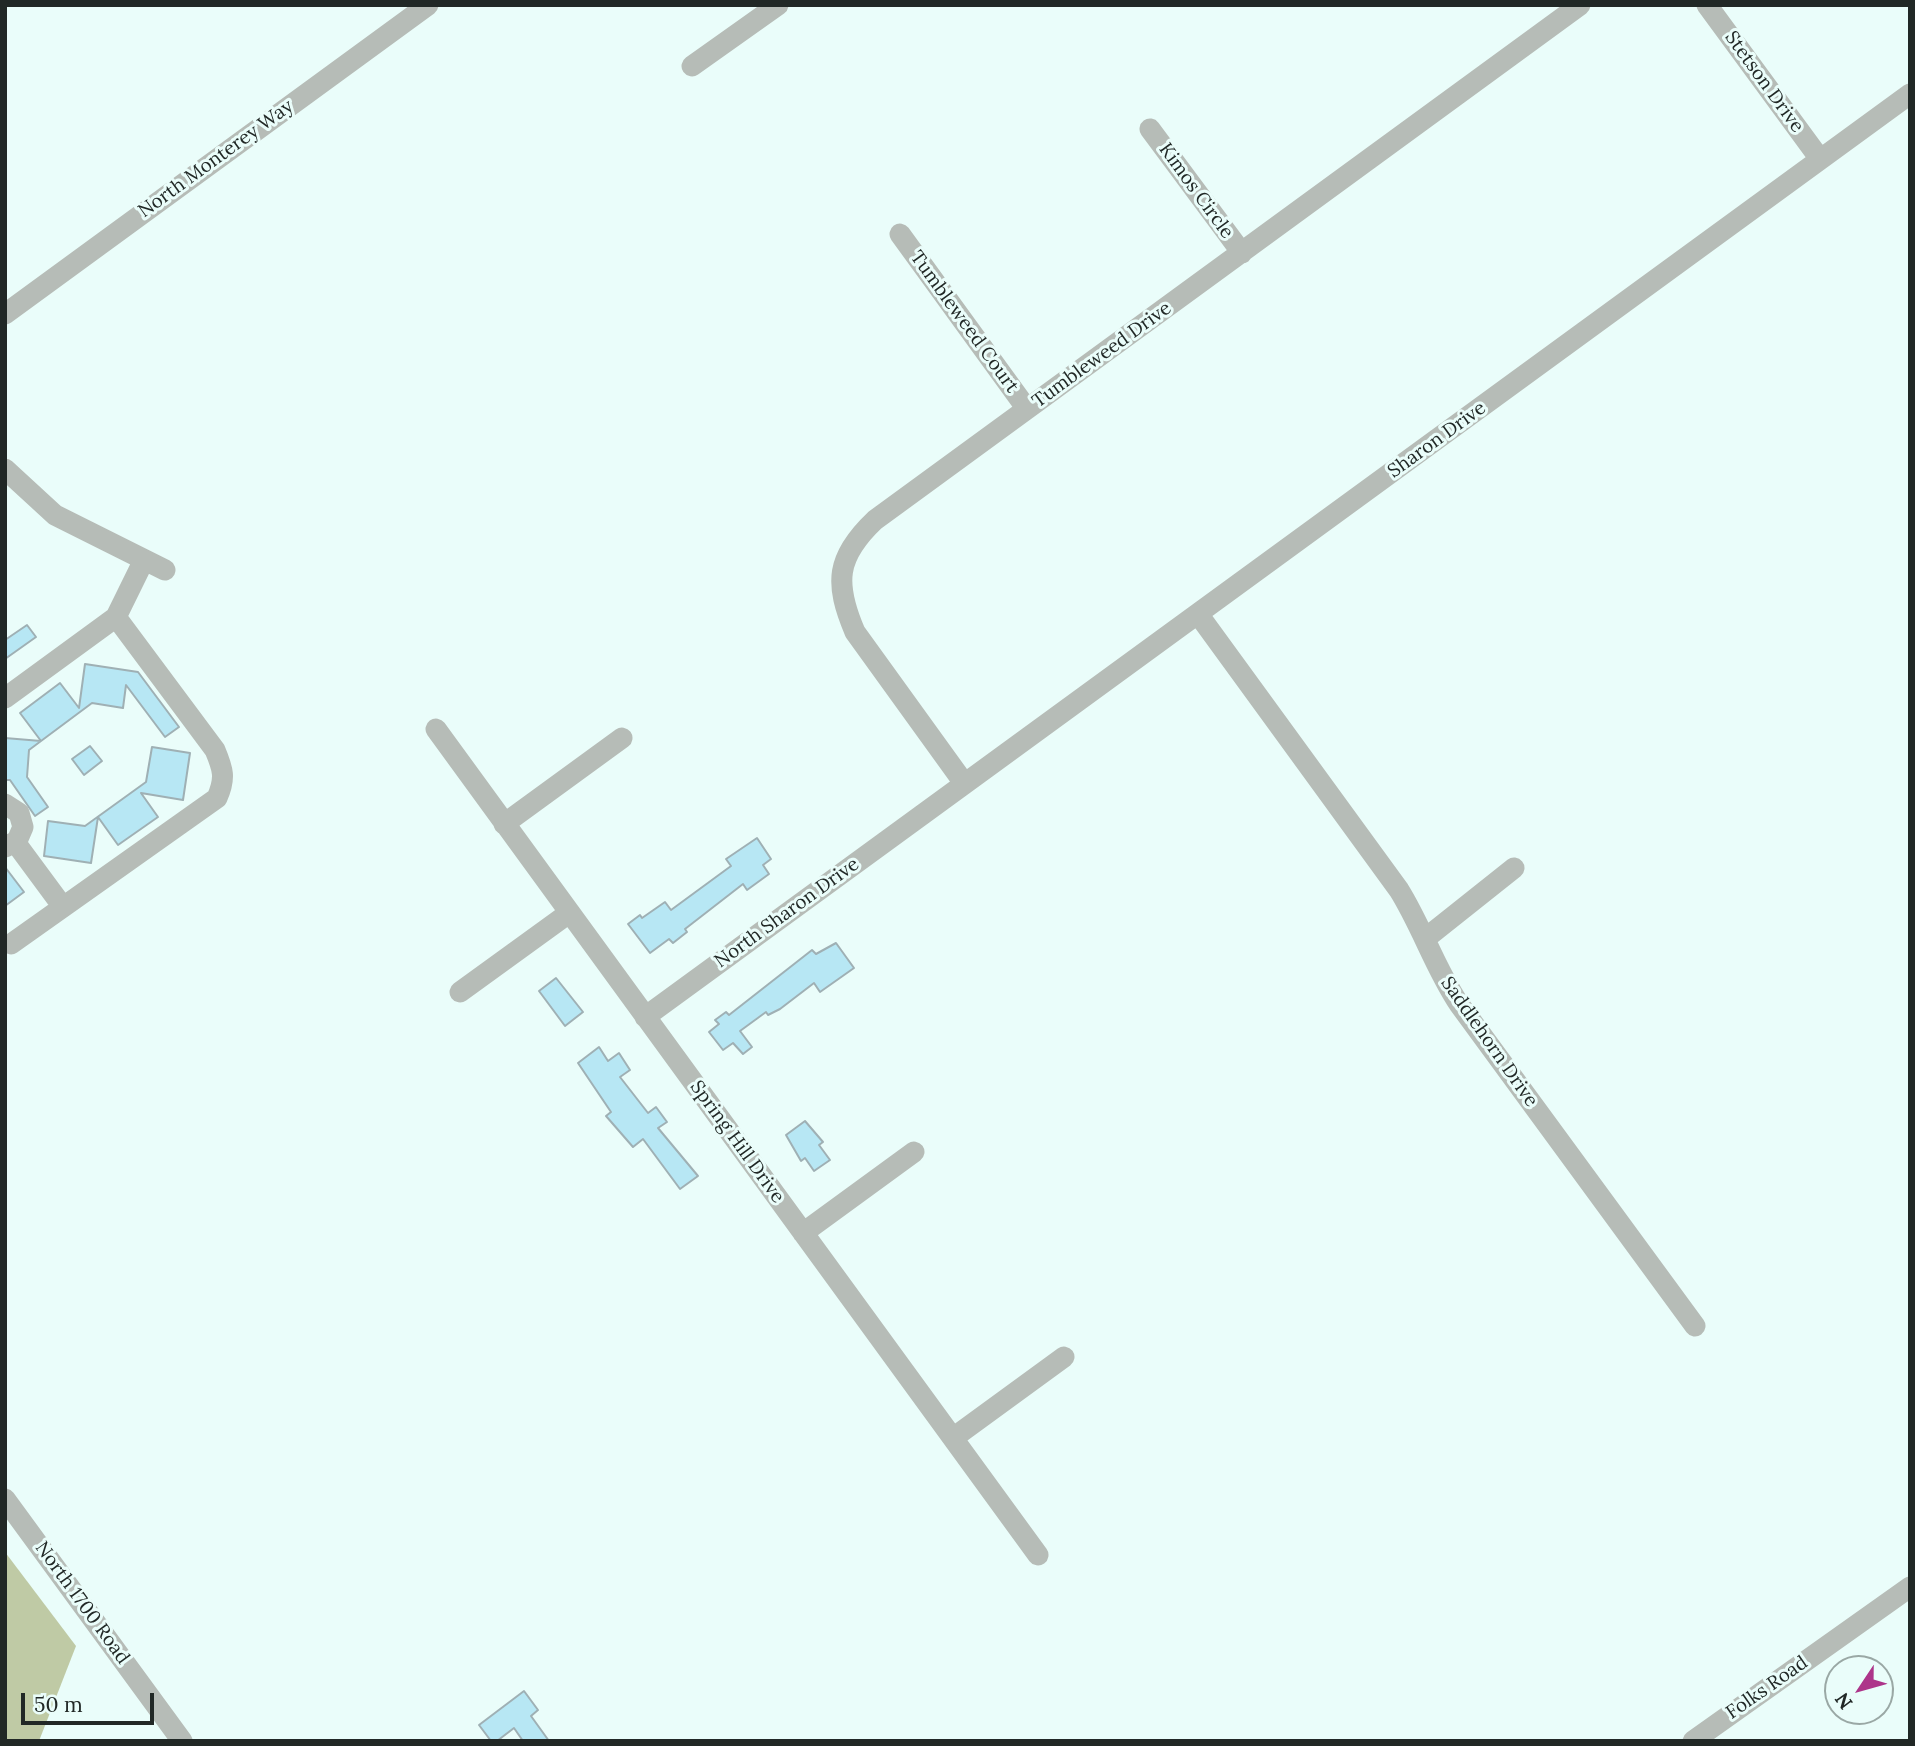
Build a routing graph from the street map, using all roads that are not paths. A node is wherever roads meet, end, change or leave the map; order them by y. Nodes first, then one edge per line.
1 (428, 5) edge
2 (778, 5) edge
3 (1580, 5) edge
4 (1707, 5) edge
5 (692, 66) dead end
6 (1910, 94) edge
7 (1150, 129) dead end
8 (1820, 159) junction
9 (900, 234) dead end
10 (1242, 253) junction
11 (5, 314) edge
12 (1027, 409) junction
13 (5, 469) edge
14 (144, 560) junction
15 (165, 570) dead end
16 (1198, 614) junction
17 (116, 617) junction
18 (5, 698) edge
19 (436, 729) dead end
20 (622, 738) dead end
21 (964, 783) junction
22 (5, 804) edge
23 (504, 824) junction
24 (10, 845) edge
25 (1514, 868) dead end
26 (63, 907) junction
27 (569, 913) junction
28 (1426, 938) junction
29 (11, 944) dead end
30 (460, 992) dead end
31 (645, 1017) junction
32 (914, 1152) dead end
33 (803, 1233) junction
34 (1695, 1326) dead end
35 (1064, 1357) dead end
36 (953, 1438) junction
37 (5, 1499) edge
38 (1038, 1555) dead end
39 (1910, 1587) edge
40 (182, 1741) edge
41 (1693, 1741) edge

1 - 11 street, North Monterey Way
2 - 5 street
3 - 10 street, Tumbleweed Drive
4 - 8 street, Stetson Drive
6 - 8 street, Sharon Drive
7 - 10 street, Kimos Circle
8 - 16 street, Sharon Drive
9 - 12 street, Tumbleweed Court
10 - 12 street, Tumbleweed Drive
12 - 21 street, Tumbleweed Drive
13 - 14 street
14 - 15 street
14 - 17 street
16 - 21 street, Sharon Drive
16 - 28 street, Saddlehorn Drive
17 - 18 street
17 - 26 street
19 - 23 street, Spring Hill Drive
20 - 23 street
21 - 31 street, North Sharon Drive
22 - 24 street
23 - 27 street, Spring Hill Drive
24 - 26 street
25 - 28 street
26 - 29 street
27 - 30 street
27 - 31 street, Spring Hill Drive
28 - 34 street, Saddlehorn Drive
31 - 33 street, Spring Hill Drive
32 - 33 street
33 - 36 street, Spring Hill Drive
35 - 36 street
36 - 38 street, Spring Hill Drive
37 - 40 street, North 1700 Road
39 - 41 street, Folks Road

